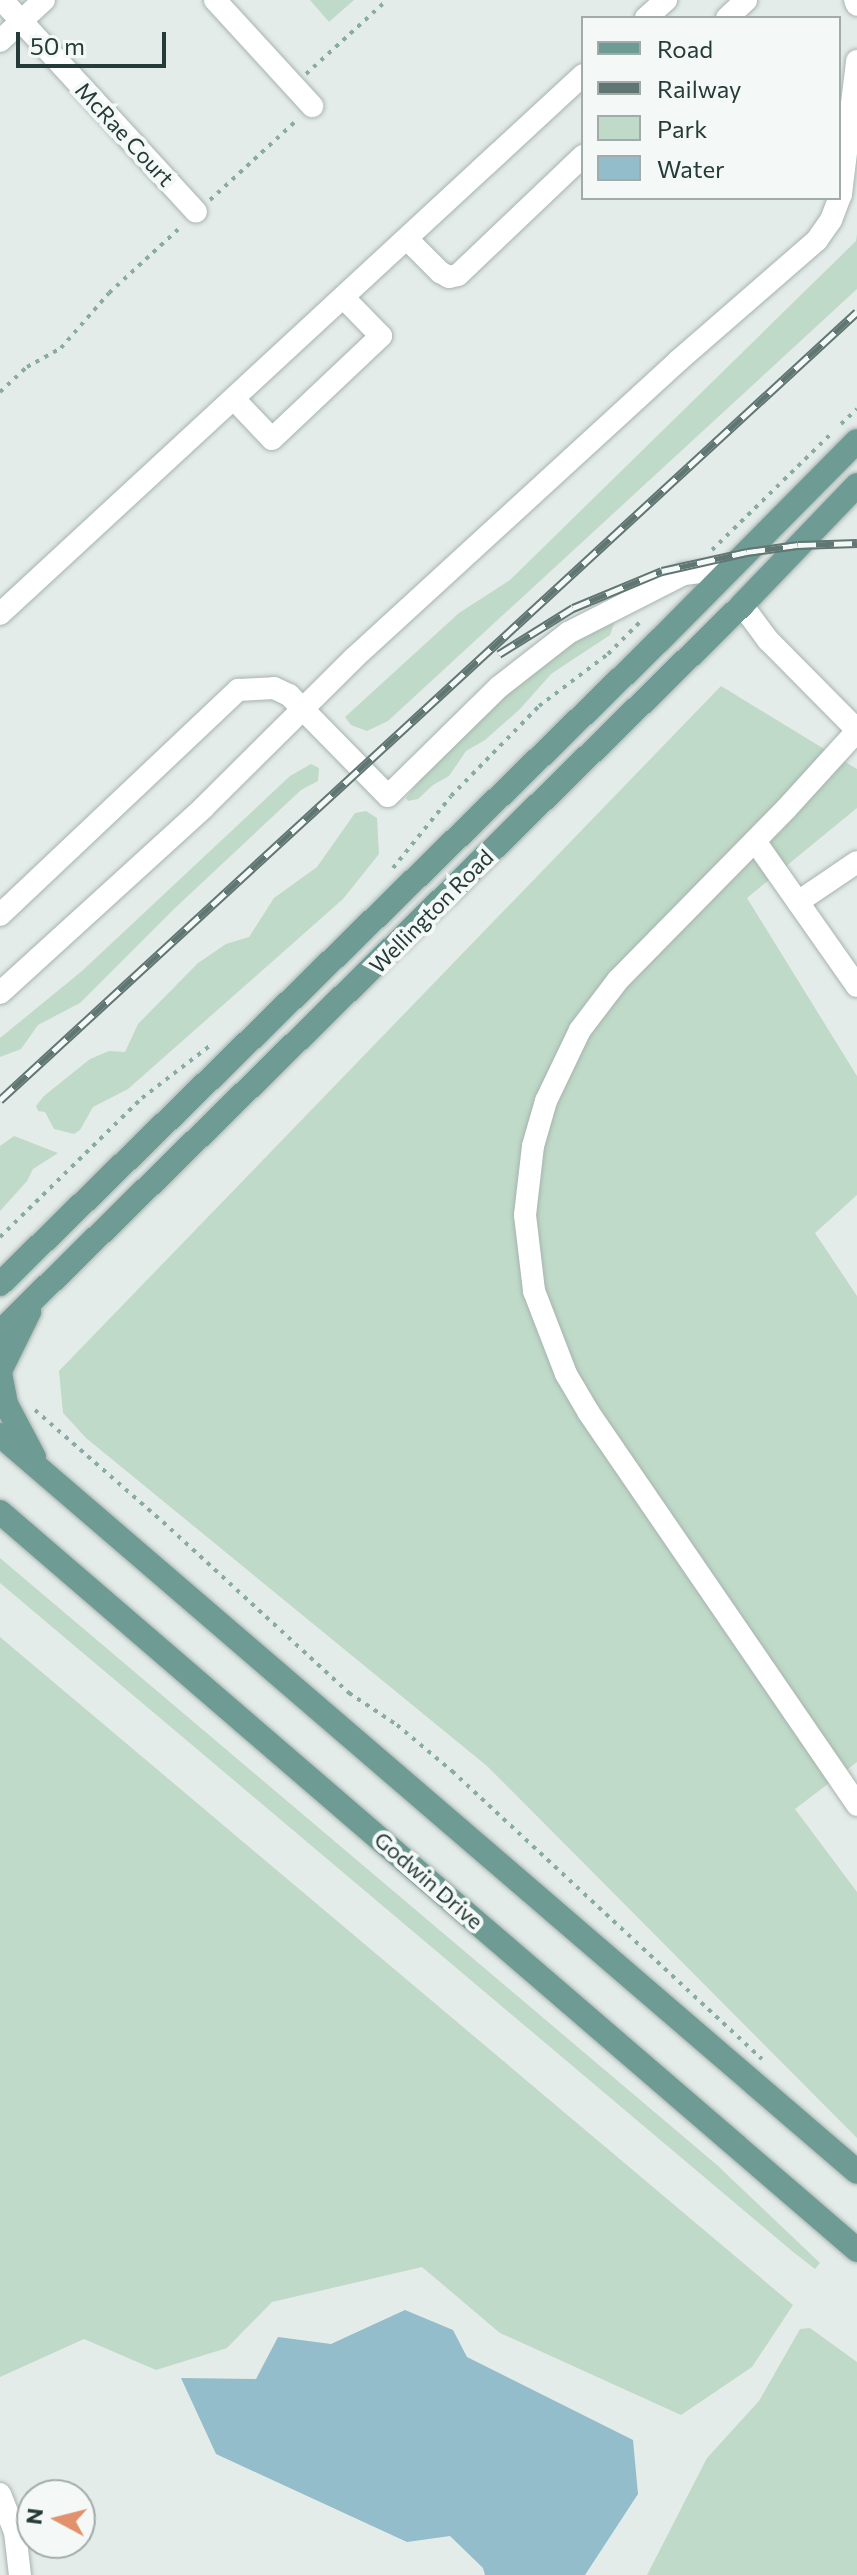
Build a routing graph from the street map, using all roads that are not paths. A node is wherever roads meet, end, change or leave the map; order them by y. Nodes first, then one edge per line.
1 (2, 0) edge
2 (44, 0) edge
3 (215, 0) edge
4 (666, 0) edge
5 (746, 0) edge
6 (648, 16) edge
7 (729, 16) edge
8 (21, 21) junction
9 (0, 41) edge
10 (857, 61) edge
11 (581, 77) edge
12 (312, 106) road end
13 (581, 158) edge
14 (841, 194) edge
15 (839, 200) edge
16 (196, 212) road end
17 (407, 239) junction
18 (343, 297) junction
19 (234, 399) junction
20 (857, 441) edge
21 (857, 485) edge
22 (732, 568) junction
23 (742, 605) junction
24 (0, 614) edge
25 (303, 708) junction
26 (857, 731) edge
27 (755, 841) junction
28 (857, 862) edge
29 (798, 902) junction
30 (0, 915) edge
31 (857, 986) edge
32 (0, 993) edge
33 (3, 1280) edge
34 (36, 1299) junction
35 (0, 1332) edge
36 (0, 1372) edge
37 (0, 1435) edge
38 (44, 1473) junction
39 (0, 1512) edge
40 (857, 1805) edge
41 (857, 2172) edge
42 (857, 2250) edge
43 (0, 2494) edge
44 (20, 2575) edge

1 - 8 street, McRae Court
2 - 8 street
3 - 12 street
4 - 6 street
5 - 7 street
8 - 9 street
8 - 16 street, McRae Court
10 - 14 street
11 - 17 street
13 - 17 street
15 - 25 street
17 - 18 street
18 - 19 street
18 - 19 street
19 - 24 street
20 - 22 main road, Wellington Road
21 - 23 main road, Wellington Road
22 - 25 street
22 - 33 main road, Wellington Road
23 - 26 street
23 - 34 main road, Wellington Road
25 - 30 street
25 - 32 street
26 - 27 street
27 - 29 street
27 - 40 street
28 - 29 street
29 - 31 street
34 - 35 main road, Wellington Road
34 - 36 main road
36 - 38 main road
37 - 38 main road
38 - 41 main road
39 - 42 main road, Godwin Drive
43 - 44 street

